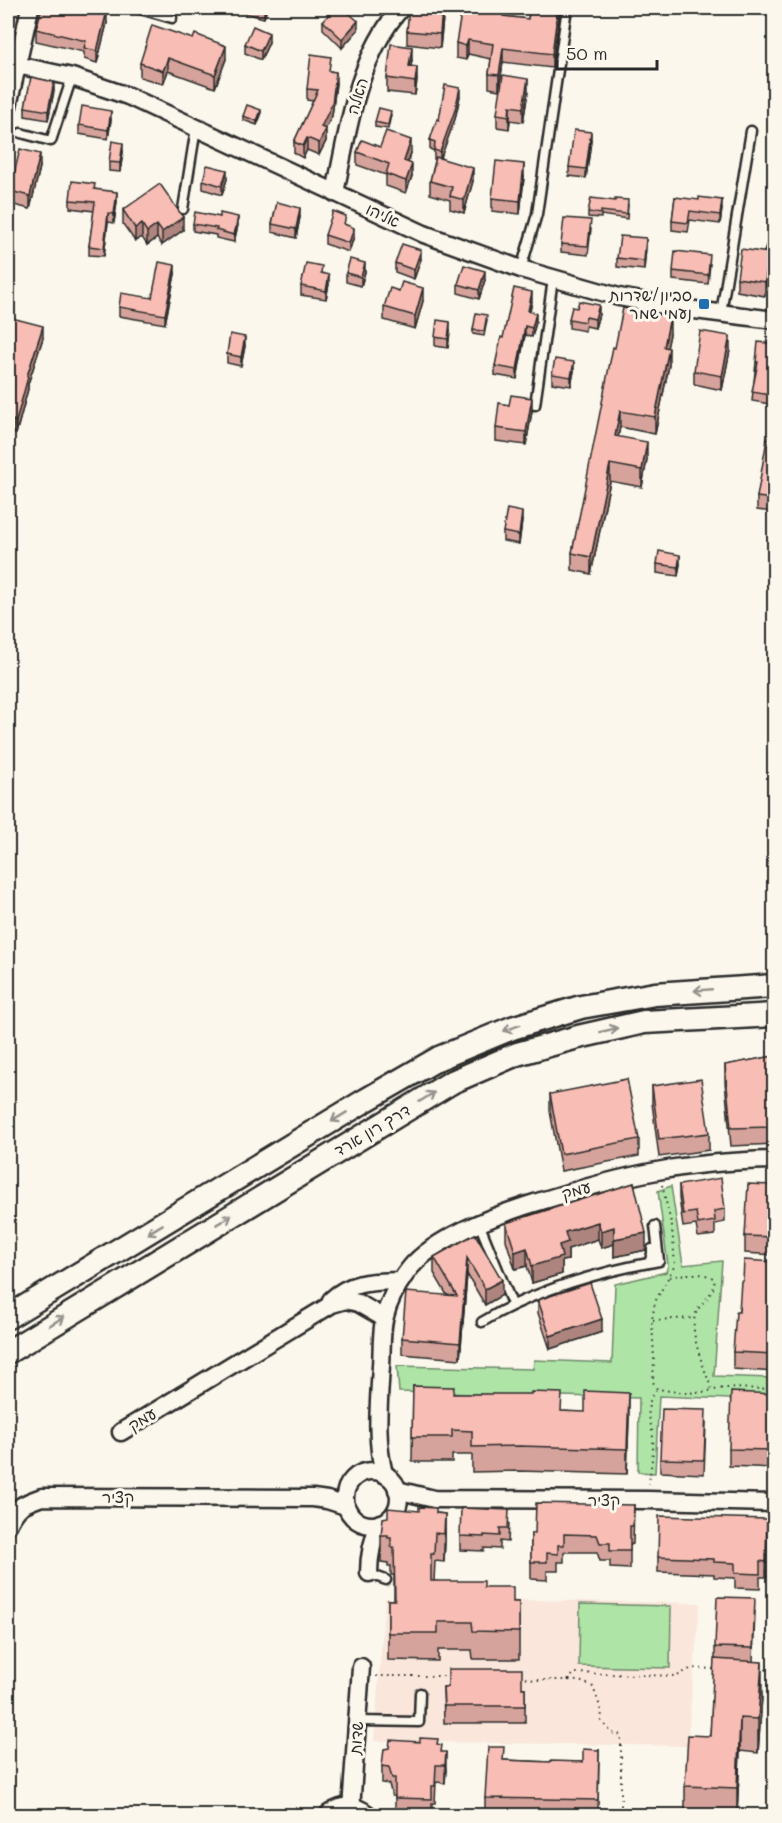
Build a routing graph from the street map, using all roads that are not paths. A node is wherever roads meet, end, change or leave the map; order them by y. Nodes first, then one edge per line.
1 (30, 8) edge
2 (137, 8) edge
3 (401, 8) edge
4 (567, 8) edge
5 (161, 11) edge
6 (172, 18) dead end
7 (12, 64) edge
8 (72, 77) junction
9 (8, 106) edge
10 (196, 128) junction
11 (751, 130) dead end
12 (21, 133) dead end
13 (336, 193) junction
14 (183, 209) dead end
15 (521, 270) junction
16 (553, 279) junction
17 (722, 313) junction
18 (774, 320) edge
19 (535, 405) dead end
20 (770, 985) edge
21 (774, 1016) edge
22 (774, 1160) edge
23 (479, 1223) junction
24 (655, 1226) dead end
25 (652, 1249) dead end
26 (649, 1263) junction
27 (400, 1281) junction
28 (512, 1304) junction
29 (317, 1313) junction
30 (8, 1317) edge
31 (384, 1318) junction
32 (482, 1322) dead end
33 (8, 1352) edge
34 (121, 1431) dead end
35 (377, 1431) junction
36 (364, 1473) junction
37 (384, 1474) junction
38 (348, 1486) junction
39 (397, 1490) junction
40 (313, 1498) junction
41 (434, 1499) junction
42 (774, 1503) edge
43 (346, 1506) junction
44 (396, 1510) junction
45 (360, 1522) junction
46 (380, 1523) junction
47 (8, 1525) edge
48 (369, 1564) junction
49 (386, 1580) dead end
50 (361, 1672) road end
51 (420, 1693) dead end
52 (358, 1720) junction
53 (349, 1813) edge

1 - 7 street
2 - 5 lane
3 - 13 street, האלה
4 - 15 lane
5 - 6 lane
7 - 8 street, אליהו
7 - 9 street
8 - 10 street, אליהו
8 - 12 lane
10 - 13 street, אליהו
10 - 14 lane
11 - 17 lane
13 - 15 street, אליהו
15 - 16 street, אליהו
16 - 17 street, אליהו
16 - 19 lane
17 - 18 street, אליהו
20 -> 30 main road, דרך רון ארד
33 -> 21 main road, דרך רון ארד
22 - 23 street, עמק
23 - 27 street, עמק
23 - 28 lane
24 - 26 lane
25 - 26 lane
26 - 28 lane
27 - 29 street, עמק
27 - 31 street, עמק
28 - 32 lane
29 - 31 street, עמק
29 - 34 street, עמק
31 - 35 street, עמק
35 - 36 street, עמק
35 - 37 street, עמק
36 - 37 street
36 - 38 street
37 - 39 street
38 - 40 street, קציר
38 - 43 street
39 - 41 street, קציר
39 - 44 street
40 - 43 street, קציר
40 - 47 street, קציר
41 - 42 street, קציר
41 - 44 street, קציר
43 - 45 street
44 - 46 street
45 - 46 street
45 - 48 street
46 - 48 street
48 - 49 lane
50 - 52 street, שדות
51 - 52 lane
52 - 53 street, שדות

